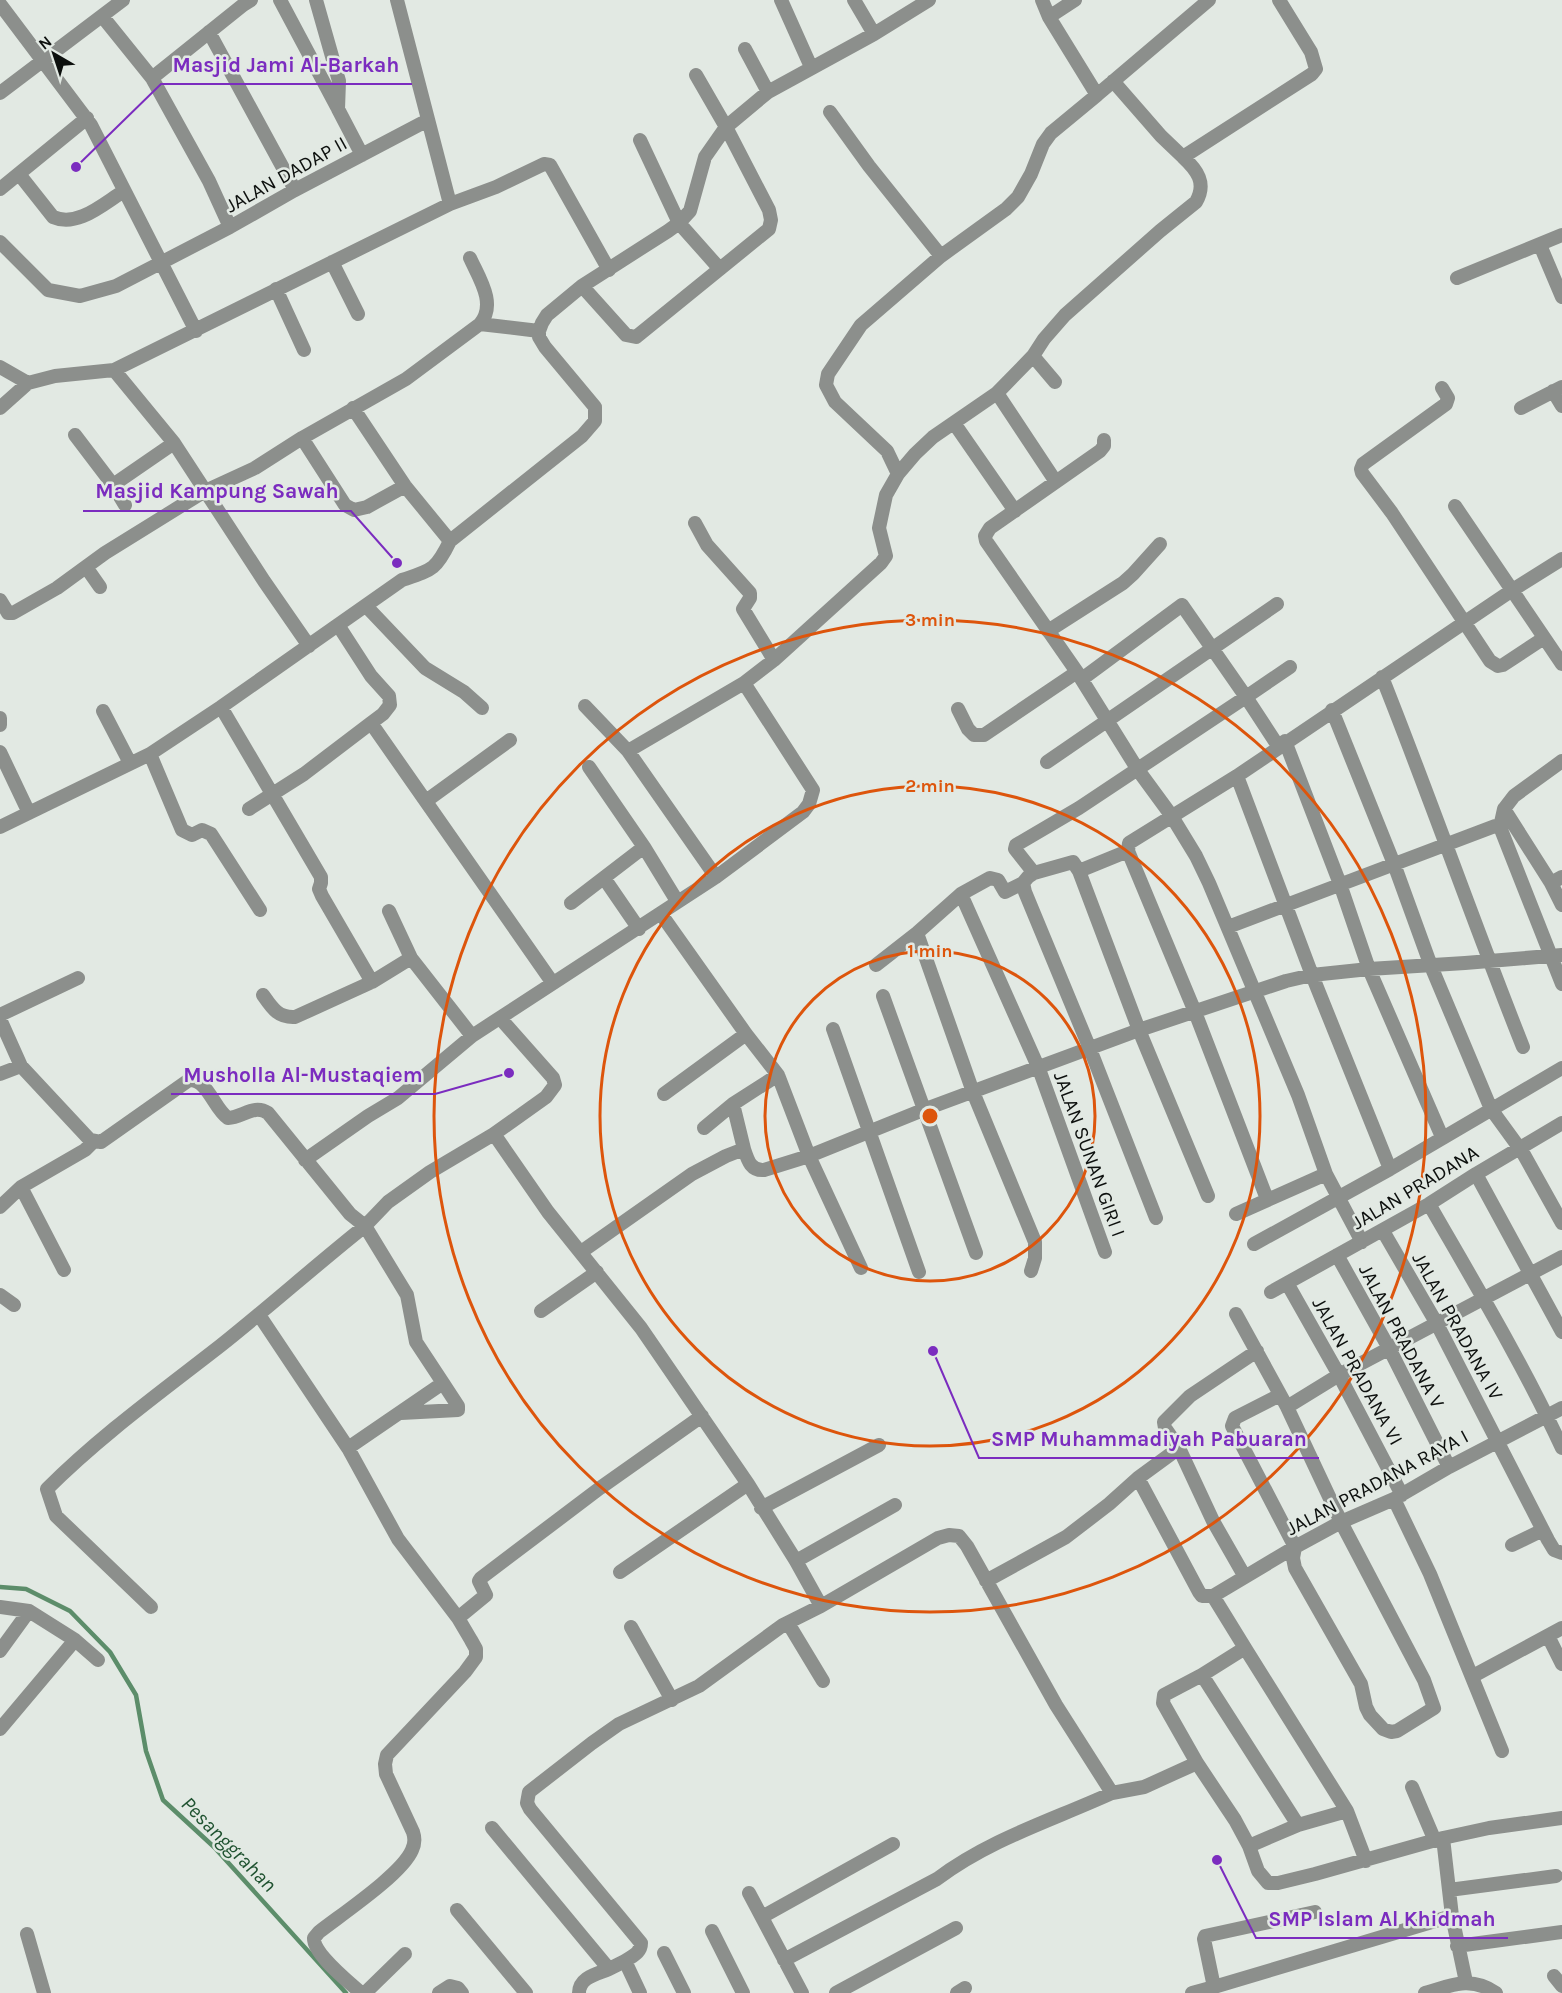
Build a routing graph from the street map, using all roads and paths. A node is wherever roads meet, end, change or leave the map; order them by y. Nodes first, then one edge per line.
1 (4, 0) edge
2 (123, 0) edge
3 (251, 0) edge
4 (280, 0) edge
5 (316, 0) edge
6 (397, 0) edge
7 (781, 0) edge
8 (854, 0) edge
9 (929, 0) edge
10 (1042, 0) edge
11 (1075, 0) edge
12 (1209, 0) edge
13 (1280, 0) edge
14 (0, 4) edge
15 (102, 16) junction
16 (1049, 17) junction
17 (209, 32) junction
18 (874, 34) junction
19 (744, 49) dead end
20 (42, 62) junction
21 (811, 67) junction
22 (696, 75) dead end
23 (152, 78) junction
24 (1113, 81) junction
25 (768, 92) junction
26 (0, 93) edge
27 (1097, 95) junction
28 (338, 109) junction
29 (830, 112) dead end
30 (87, 118) junction
31 (428, 120) junction
32 (726, 127) junction
33 (640, 140) dead end
34 (362, 155) junction
35 (1183, 157) junction
36 (19, 174) junction
37 (0, 189) edge
38 (295, 190) junction
39 (124, 191) junction
40 (450, 204) junction
41 (679, 223) junction
42 (230, 227) junction
43 (1562, 235) edge
44 (0, 242) edge
45 (1540, 245) junction
46 (941, 256) junction
47 (470, 258) dead end
48 (162, 261) junction
49 (332, 262) junction
50 (719, 268) junction
51 (609, 270) junction
52 (1457, 278) dead end
53 (582, 286) junction
54 (276, 289) junction
55 (1562, 297) edge
56 (358, 314) dead end
57 (480, 324) junction
58 (196, 331) junction
59 (539, 331) junction
60 (304, 350) dead end
61 (1034, 357) junction
62 (0, 367) edge
63 (114, 370) junction
64 (1055, 382) dead end
65 (28, 383) junction
66 (1442, 388) dead end
67 (1558, 389) edge
68 (997, 393) junction
69 (1562, 406) edge
70 (0, 408) edge
71 (353, 408) junction
72 (1521, 408) dead end
73 (954, 423) junction
74 (75, 435) dead end
75 (302, 438) junction
76 (1104, 440) dead end
77 (174, 443) junction
78 (898, 474) junction
79 (1056, 482) junction
80 (113, 485) junction
81 (405, 486) junction
82 (205, 491) junction
83 (125, 505) dead end
84 (1455, 506) dead end
85 (1015, 511) junction
86 (695, 523) dead end
87 (450, 542) junction
88 (1160, 544) dead end
89 (1562, 559) edge
90 (86, 567) junction
91 (100, 587) dead end
92 (1511, 591) junction
93 (0, 600) edge
94 (1277, 604) dead end
95 (366, 606) junction
96 (1463, 622) junction
97 (338, 625) junction
98 (1048, 632) junction
99 (1544, 638) junction
100 (309, 646) junction
101 (1213, 648) junction
102 (774, 660) junction
103 (1562, 664) edge
104 (1290, 667) dead end
105 (1079, 675) junction
106 (1382, 677) junction
107 (744, 683) junction
108 (1246, 697) junction
109 (585, 706) dead end
110 (221, 707) junction
111 (482, 708) dead end
112 (958, 709) dead end
113 (1332, 710) junction
114 (103, 711) dead end
115 (0, 718) edge
116 (1107, 721) junction
117 (371, 723) junction
118 (0, 725) edge
119 (510, 740) dead end
120 (1282, 744) junction
121 (628, 751) junction
122 (0, 752) edge
123 (150, 754) junction
124 (1562, 761) edge
125 (1047, 762) dead end
126 (130, 764) junction
127 (589, 767) dead end
128 (1138, 770) junction
129 (1237, 776) junction
130 (273, 795) junction
131 (426, 801) junction
132 (249, 809) dead end
133 (1504, 809) junction
134 (29, 813) junction
135 (1172, 815) junction
136 (0, 827) edge
137 (1500, 827) junction
138 (1447, 845) junction
139 (644, 847) junction
140 (1128, 851) junction
141 (1394, 864) junction
142 (1079, 871) junction
143 (1034, 873) junction
144 (716, 877) junction
145 (604, 878) junction
146 (1556, 880) edge
147 (1023, 883) junction
148 (1340, 884) junction
149 (961, 894) junction
150 (677, 901) junction
151 (571, 903) dead end
152 (1286, 904) junction
153 (1562, 905) edge
154 (260, 910) dead end
155 (389, 911) dead end
156 (661, 914) junction
157 (1228, 927) junction
158 (639, 929) junction
159 (917, 933) junction
160 (1556, 955) edge
161 (411, 958) junction
162 (1488, 960) junction
163 (876, 965) dead end
164 (1431, 966) junction
165 (1369, 969) junction
166 (1312, 975) junction
167 (78, 978) dead end
168 (372, 982) junction
169 (552, 982) junction
170 (1562, 984) edge
171 (1254, 991) junction
172 (263, 994) dead end
173 (883, 996) dead end
174 (1195, 1012) junction
175 (0, 1017) edge
176 (500, 1018) junction
177 (833, 1029) dead end
178 (1139, 1030) junction
179 (746, 1034) junction
180 (472, 1036) junction
181 (1523, 1047) dead end
182 (1090, 1049) junction
183 (21, 1066) junction
184 (1562, 1068) edge
185 (1039, 1069) junction
186 (0, 1074) edge
187 (778, 1075) junction
188 (973, 1092) junction
189 (664, 1094) dead end
190 (733, 1104) junction
191 (1491, 1109) junction
192 (923, 1110) junction
193 (1562, 1123) edge
194 (704, 1128) dead end
195 (870, 1133) junction
196 (494, 1134) junction
197 (1442, 1137) junction
198 (93, 1142) junction
199 (744, 1149) junction
200 (1520, 1149) junction
201 (809, 1156) junction
202 (304, 1160) junction
203 (1390, 1169) junction
204 (1326, 1174) junction
205 (1476, 1174) junction
206 (21, 1187) junction
207 (1208, 1196) dead end
208 (1338, 1196) junction
209 (1268, 1199) junction
210 (1429, 1204) junction
211 (0, 1207) edge
212 (1236, 1214) dead end
213 (1156, 1218) dead end
214 (1562, 1223) edge
215 (365, 1226) junction
216 (1383, 1231) junction
217 (1362, 1242) junction
218 (1254, 1244) dead end
219 (581, 1251) junction
220 (1105, 1252) dead end
221 (976, 1253) dead end
222 (1337, 1255) junction
223 (1562, 1257) edge
224 (861, 1268) dead end
225 (64, 1270) dead end
226 (1031, 1271) dead end
227 (597, 1272) junction
228 (919, 1272) dead end
229 (1530, 1274) junction
230 (1287, 1283) junction
231 (1271, 1292) dead end
232 (0, 1295) edge
233 (1483, 1298) junction
234 (14, 1305) dead end
235 (541, 1311) dead end
236 (1236, 1314) dead end
237 (259, 1315) junction
238 (1437, 1324) junction
239 (1562, 1332) edge
240 (1390, 1350) junction
241 (1257, 1351) junction
242 (1339, 1375) junction
243 (443, 1383) junction
244 (1283, 1401) junction
245 (1562, 1408) edge
246 (401, 1413) junction
247 (702, 1416) junction
248 (1547, 1416) junction
249 (1498, 1441) junction
250 (879, 1445) dead end
251 (348, 1448) junction
252 (1179, 1448) junction
253 (1562, 1448) edge
254 (1449, 1467) junction
255 (1138, 1478) junction
256 (748, 1484) junction
257 (1398, 1497) junction
258 (895, 1505) dead end
259 (761, 1508) junction
260 (1341, 1522) junction
261 (1544, 1530) junction
262 (1512, 1545) dead end
263 (1295, 1547) junction
264 (1562, 1553) edge
265 (796, 1561) junction
266 (620, 1572) dead end
267 (1245, 1577) junction
268 (986, 1581) junction
269 (1213, 1596) junction
270 (821, 1606) junction
271 (0, 1607) edge
272 (150, 1607) dead end
273 (29, 1611) junction
274 (458, 1618) junction
275 (788, 1623) junction
276 (631, 1627) dead end
277 (1562, 1628) edge
278 (1548, 1635) junction
279 (75, 1640) junction
280 (1245, 1648) junction
281 (0, 1651) edge
282 (98, 1660) dead end
283 (1562, 1664) edge
284 (1202, 1675) junction
285 (1473, 1676) junction
286 (823, 1681) dead end
287 (672, 1700) junction
288 (0, 1729) edge
289 (1502, 1750) dead end
290 (1197, 1763) junction
291 (1412, 1788) dead end
292 (1112, 1793) junction
293 (1347, 1811) junction
294 (1562, 1818) edge
295 (1298, 1825) junction
296 (492, 1828) dead end
297 (1439, 1839) junction
298 (894, 1844) dead end
299 (1249, 1846) junction
300 (1366, 1861) junction
301 (1556, 1876) dead end
302 (1449, 1890) junction
303 (749, 1893) dead end
304 (457, 1910) dead end
305 (1315, 1912) dead end
306 (1452, 1916) junction
307 (762, 1917) junction
308 (956, 1928) dead end
309 (712, 1931) dead end
310 (1562, 1932) edge
311 (27, 1934) dead end
312 (1456, 1946) junction
313 (664, 1953) dead end
314 (405, 1954) dead end
315 (784, 1960) junction
316 (625, 1961) junction
317 (609, 1969) junction
318 (1466, 1982) junction
319 (1214, 1987) junction
320 (44, 1993) edge
321 (363, 1993) edge
322 (439, 1993) edge
323 (462, 1993) edge
324 (526, 1993) edge
325 (579, 1993) edge
326 (640, 1993) edge
327 (684, 1993) edge
328 (743, 1993) edge
329 (802, 1993) edge
330 (836, 1993) edge
331 (1192, 1993) edge
332 (1425, 1993) edge
333 (1496, 1993) edge

1 - 14 street
2 - 15 street
3 - 17 street
4 - 28 street
5 - 28 street
6 - 31 street
7 - 21 street
8 - 18 street
9 - 18 street
10 - 16 street
11 - 16 street
12 - 24 street
13 - 35 street
14 - 20 street
15 - 20 street
15 - 23 street
16 - 27 street
17 - 23 street
17 - 38 street
18 - 21 street
19 - 25 street
20 - 26 street
20 - 30 street
21 - 25 street
22 - 32 street
23 - 42 street
24 - 27 street
24 - 35 street
25 - 32 street
27 - 46 street
28 - 34 street
29 - 46 street
30 - 36 street
30 - 39 street
31 - 34 street, JALAN DADAP II
31 - 40 street
32 - 41 street
32 - 50 street
33 - 41 street
34 - 38 street, JALAN DADAP II
35 - 61 street
36 - 37 street
36 - 39 street
38 - 42 street, JALAN DADAP II
39 - 48 street
40 - 49 street
40 - 51 street
41 - 50 street
41 - 51 street
42 - 48 street, JALAN DADAP II
43 - 45 street
44 - 48 street, JALAN DADAP II
45 - 52 street
45 - 55 street
46 - 78 street
47 - 57 street
48 - 58 street
49 - 54 street
49 - 56 street
50 - 53 street
51 - 53 street
53 - 59 street
54 - 58 street
54 - 60 street
57 - 59 street
57 - 71 street
58 - 63 street
59 - 87 street
61 - 64 street
61 - 68 street
62 - 65 street
63 - 65 street
63 - 77 street
65 - 70 street
66 - 96 street
67 - 69 street
67 - 72 street
68 - 73 street
68 - 79 street
71 - 75 street
71 - 81 street
73 - 78 street
73 - 85 street
74 - 80 street
75 - 81 street
75 - 82 street
76 - 79 street
77 - 80 street
77 - 82 street
78 - 102 street
79 - 85 street
80 - 83 street
81 - 87 street
82 - 90 street
82 - 100 street
84 - 92 street
85 - 98 street
86 - 102 street
87 - 95 street
88 - 98 street
89 - 92 street
90 - 91 street
90 - 93 street
92 - 96 street
92 - 99 street
94 - 101 street
95 - 97 street
95 - 111 street
96 - 99 street
96 - 106 street
97 - 100 street
97 - 117 street
98 - 105 street
99 - 103 street
100 - 110 street
101 - 105 street
101 - 108 street
101 - 116 street
102 - 107 street
104 - 108 street
105 - 112 street
105 - 116 street
106 - 113 street
106 - 138 street
107 - 121 street
107 - 144 street
108 - 120 street
108 - 128 street
109 - 121 street
110 - 123 street
110 - 130 street
113 - 120 street
113 - 141 street
114 - 126 street
115 - 118 street
116 - 125 street
116 - 128 street
117 - 130 street
117 - 131 street
119 - 131 street
120 - 129 street
120 - 148 street
121 - 144 street
122 - 134 street
123 - 126 street
123 - 154 street
124 - 133 street
126 - 134 street
127 - 139 street
128 - 135 street
128 - 143 street
129 - 135 street
129 - 152 street
130 - 132 street
130 - 168 street
131 - 169 street
133 - 137 street
133 - 146 street
134 - 136 street
135 - 140 street
135 - 157 street
137 - 138 street
137 - 160 street
138 - 141 street
138 - 162 street
139 - 145 street
139 - 150 street
140 - 142 street
140 - 174 street
141 - 148 street
141 - 164 street
142 - 143 street
142 - 178 street
143 - 147 street
144 - 150 street
145 - 151 street
145 - 158 street
146 - 153 street
147 - 149 street
147 - 182 street
148 - 152 street
148 - 165 street
149 - 159 street
149 - 185 street, JALAN SUNAN GIRI I
150 - 156 street
152 - 157 street
152 - 166 street
155 - 161 street
156 - 158 street
156 - 179 street
157 - 171 street
158 - 169 street
159 - 163 street
159 - 188 street
160 - 162 street
160 - 170 street
161 - 168 street
161 - 180 street
162 - 164 street
162 - 181 street
164 - 165 street
164 - 191 street
165 - 166 street
165 - 197 street
166 - 171 street
166 - 203 street
167 - 175 street
168 - 172 street
169 - 176 street
171 - 174 street
171 - 204 street
173 - 192 street
174 - 178 street
174 - 209 street
175 - 183 street
176 - 180 street
176 - 196 street
177 - 195 street
178 - 182 street
178 - 207 street
179 - 187 street
179 - 189 street
180 - 202 street
182 - 185 street
182 - 213 street
183 - 186 street
183 - 198 street
184 - 191 street
185 - 188 street
185 - 220 street, JALAN SUNAN GIRI I
187 - 190 street
187 - 201 street
188 - 192 street
188 - 226 street
190 - 194 street
190 - 199 street
191 - 197 street
191 - 200 street
192 - 195 street
192 - 221 street
193 - 200 street, JALAN PRADANA
195 - 201 street
195 - 228 street
196 - 215 street
196 - 219 street
197 - 203 street
198 - 202 street
198 - 206 street
199 - 201 street
199 - 219 street
200 - 205 street, JALAN PRADANA
200 - 214 street
201 - 224 street
202 - 215 street
203 - 208 street
204 - 208 street
204 - 209 street
205 - 210 street, JALAN PRADANA
205 - 229 street
206 - 211 street
206 - 225 street
208 - 217 street
208 - 218 street
209 - 212 street
210 - 216 street, JALAN PRADANA
210 - 233 street
215 - 237 street
215 - 243 street
216 - 217 street, JALAN PRADANA
216 - 238 street, JALAN PRADANA IV
217 - 222 street, JALAN PRADANA
219 - 227 street
222 - 230 street, JALAN PRADANA
222 - 240 street, JALAN PRADANA V
223 - 229 street
227 - 235 street
227 - 247 street
229 - 233 street
229 - 239 street
230 - 231 street
230 - 242 street, JALAN PRADANA VI
232 - 234 street
233 - 238 street
233 - 248 street
236 - 241 street
237 - 251 street
237 - 272 street
238 - 240 street
238 - 249 street, JALAN PRADANA IV
240 - 242 street
240 - 254 street, JALAN PRADANA V
241 - 244 street
241 - 252 street
242 - 244 street
242 - 257 street, JALAN PRADANA VI
243 - 246 street
243 - 246 street
244 - 260 street
244 - 263 street
245 - 248 street, JALAN PRADANA RAYA I
246 - 251 street
247 - 256 street
247 - 274 street
248 - 249 street, JALAN PRADANA RAYA I
248 - 253 street
249 - 254 street, JALAN PRADANA RAYA I
249 - 261 street, JALAN PRADANA IV
250 - 259 street
251 - 274 street
252 - 255 street
252 - 267 street
254 - 257 street, JALAN PRADANA RAYA I
255 - 268 street
255 - 269 street
256 - 259 street
256 - 266 street
257 - 260 street, JALAN PRADANA RAYA I
257 - 285 street, JALAN PRADANA VI
258 - 265 street
259 - 265 street
260 - 263 street, JALAN PRADANA RAYA I
260 - 263 street
261 - 262 street
261 - 264 street, JALAN PRADANA IV
263 - 267 street, JALAN PRADANA RAYA I
265 - 270 street
267 - 269 street, JALAN PRADANA RAYA I
268 - 270 street
268 - 292 street
269 - 280 street
270 - 275 street
271 - 273 street
273 - 279 street
273 - 281 street
274 - 321 street
275 - 286 street
275 - 287 street
276 - 287 street
277 - 278 street
278 - 283 street
278 - 285 street
279 - 282 street
279 - 288 street
280 - 284 street
280 - 293 street
284 - 290 street
284 - 295 street
285 - 289 street, JALAN PRADANA VI
287 - 316 street
290 - 292 street
290 - 299 street
291 - 297 street
292 - 315 street
293 - 295 street
293 - 300 street
294 - 297 street
295 - 299 street
296 - 317 street
297 - 300 street
297 - 302 street
298 - 307 street
299 - 300 street
301 - 302 street
302 - 306 street
303 - 307 street
304 - 324 street
305 - 319 street
306 - 312 street
306 - 319 street
307 - 315 street
308 - 330 street
309 - 328 street
310 - 312 street
311 - 320 street
312 - 318 street
313 - 327 street
314 - 321 street
315 - 329 street
316 - 317 street
316 - 326 street
317 - 325 street
318 - 332 street
318 - 333 street
319 - 331 street
322 - 323 street

